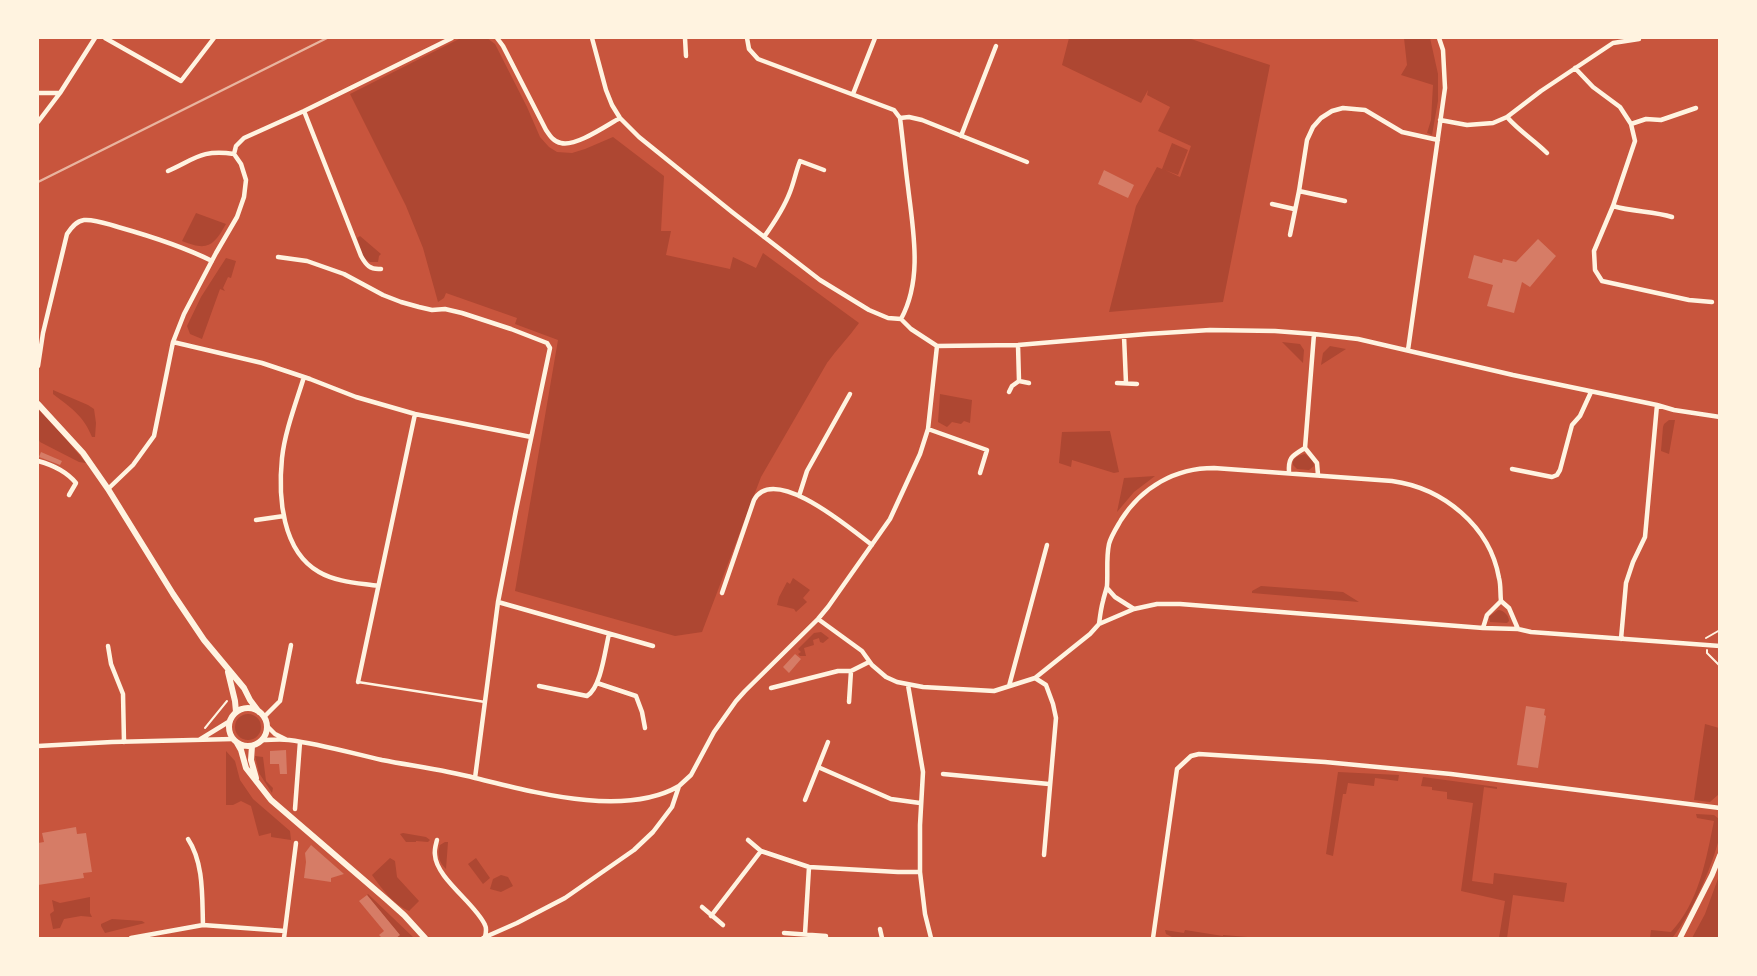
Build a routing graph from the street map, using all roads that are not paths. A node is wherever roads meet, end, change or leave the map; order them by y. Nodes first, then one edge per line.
1 (95, 38) edge
2 (105, 38) edge
3 (214, 38) edge
4 (452, 38) edge
5 (496, 38) edge
6 (592, 38) edge
7 (685, 38) edge
8 (747, 38) edge
9 (875, 38) edge
10 (1438, 38) edge
11 (1639, 39) dead end
12 (996, 46) dead end
13 (686, 56) dead end
14 (1575, 68) junction
15 (38, 93) edge
16 (60, 93) junction
17 (853, 94) junction
18 (1696, 108) dead end
19 (304, 111) junction
20 (1507, 117) junction
21 (620, 118) junction
22 (900, 118) junction
23 (1440, 120) junction
24 (38, 122) edge
25 (1631, 124) junction
26 (960, 136) junction
27 (1438, 140) junction
28 (1546, 153) dead end
29 (234, 154) junction
30 (1027, 162) dead end
31 (824, 170) dead end
32 (168, 171) dead end
33 (1299, 191) junction
34 (1346, 201) dead end
35 (1272, 204) dead end
36 (1613, 206) junction
37 (1294, 209) junction
38 (1672, 217) dead end
39 (1290, 235) dead end
40 (764, 237) junction
41 (278, 256) dead end
42 (212, 261) junction
43 (381, 269) dead end
44 (1712, 302) dead end
45 (901, 319) junction
46 (1314, 334) junction
47 (1124, 336) junction
48 (173, 342) junction
49 (937, 346) junction
50 (1018, 346) junction
51 (39, 350) edge
52 (1408, 350) junction
53 (38, 366) edge
54 (304, 377) junction
55 (1019, 381) junction
56 (1029, 383) dead end
57 (1118, 383) dead end
58 (1126, 383) junction
59 (1137, 384) dead end
60 (1009, 392) dead end
61 (1591, 392) junction
62 (850, 394) dead end
63 (38, 404) edge
64 (1657, 405) junction
65 (415, 414) junction
66 (1720, 417) edge
67 (928, 429) junction
68 (531, 437) junction
69 (1305, 448) junction
70 (38, 461) edge
71 (1512, 469) dead end
72 (980, 473) dead end
73 (1289, 473) junction
74 (1318, 475) junction
75 (108, 489) junction
76 (69, 495) dead end
77 (799, 496) junction
78 (284, 516) junction
79 (256, 520) dead end
80 (872, 545) junction
81 (1046, 545) dead end
82 (378, 586) junction
83 (1107, 588) junction
84 (722, 592) dead end
85 (1501, 601) junction
86 (498, 602) junction
87 (1134, 609) junction
88 (818, 619) junction
89 (1099, 624) junction
90 (1483, 628) junction
91 (1518, 629) junction
92 (609, 634) junction
93 (1621, 639) junction
94 (291, 645) dead end
95 (108, 646) dead end
96 (654, 646) dead end
97 (1720, 646) edge
98 (869, 662) junction
99 (227, 668) junction
100 (851, 671) junction
101 (1035, 678) junction
102 (358, 682) joint
103 (597, 683) junction
104 (908, 685) junction
105 (539, 686) dead end
106 (1009, 686) junction
107 (771, 688) dead end
108 (486, 702) junction
109 (848, 702) dead end
110 (236, 712) junction
111 (259, 712) junction
112 (264, 717) junction
113 (230, 720) junction
114 (267, 726) junction
115 (644, 728) dead end
116 (262, 740) junction
117 (288, 740) junction
118 (198, 741) junction
119 (235, 741) junction
120 (124, 742) junction
121 (300, 742) junction
122 (828, 742) dead end
123 (38, 746) edge
124 (252, 746) junction
125 (818, 767) junction
126 (943, 774) dead end
127 (475, 778) junction
128 (257, 782) junction
129 (1049, 784) junction
130 (680, 786) junction
131 (805, 800) dead end
132 (920, 802) junction
133 (1720, 808) edge
134 (295, 809) dead end
135 (188, 839) dead end
136 (437, 840) dead end
137 (748, 840) dead end
138 (296, 843) dead end
139 (760, 851) junction
140 (1044, 855) dead end
141 (1720, 855) edge
142 (809, 867) junction
143 (920, 872) junction
144 (702, 907) dead end
145 (711, 916) junction
146 (203, 925) junction
147 (723, 925) dead end
148 (880, 929) dead end
149 (285, 931) junction
150 (784, 934) dead end
151 (805, 934) junction
152 (826, 936) dead end
153 (131, 938) edge
154 (284, 938) edge
155 (426, 938) edge
156 (484, 938) edge
157 (882, 938) edge
158 (931, 938) edge
159 (1153, 938) edge
160 (1680, 938) edge

1 - 16 street
2 - 3 street
4 - 19 street
5 - 21 street
6 - 21 street
7 - 13 street
8 - 17 street
9 - 17 street
10 - 23 street
11 - 14 street
12 - 26 street
14 - 20 street
14 - 25 street
15 - 16 street
16 - 24 street
17 - 22 street
18 - 25 street
19 - 29 street
19 - 43 street
20 - 23 street
20 - 28 street
21 - 40 street
22 - 26 street
22 - 45 street
23 - 27 street
25 - 36 street
26 - 30 street
27 - 33 street
27 - 52 street
29 - 32 street
29 - 42 street
31 - 40 street
33 - 34 street
33 - 37 street
35 - 37 street
36 - 38 street
36 - 44 street
37 - 39 street
40 - 45 street
41 - 68 street
42 - 48 street
42 - 51 street
45 - 49 street
46 - 47 street
46 - 52 street
46 - 69 street
47 - 50 street
47 - 58 street
48 - 54 street
48 - 75 street
49 - 50 street
49 - 67 street
50 - 55 street
51 - 53 street
52 - 61 street
54 - 65 street
54 - 78 street
55 - 56 street
55 - 60 street
57 - 58 street
58 - 59 street
61 - 64 street
61 - 71 street
62 - 77 street
63 - 75 main road
64 - 66 street
64 - 93 street
65 - 68 street
65 - 82 street
67 - 72 street
67 - 80 street
68 - 86 street
69 - 73 street
69 - 74 street
70 - 76 street
73 - 74 street
73 - 83 street
74 - 85 street
75 - 99 main road
77 - 80 street
77 - 84 street
78 - 79 street
78 - 82 street
80 - 88 street
81 - 106 street
82 - 102 street
83 - 87 street
83 - 89 street
85 - 90 street
85 - 91 street
86 - 92 street
86 - 108 street
87 - 89 street
87 - 90 street
88 - 98 street
88 - 130 street
89 - 101 street
90 - 91 street
91 - 93 street
92 - 96 street
92 - 103 street
93 - 97 street
94 - 112 street
95 - 120 street
98 - 100 street
98 - 104 street
99 - 110 main road
99 - 111 main road
100 - 107 street
100 - 109 street
101 - 106 street
101 - 129 street
102 - 108 lane
103 - 105 street
103 - 115 street
104 - 106 street
104 - 132 street
108 - 127 street
110 - 111 main road
110 - 113 main road
111 - 112 main road
112 - 114 main road
113 - 118 street
113 - 119 main road
114 - 116 main road
114 - 117 street
116 - 117 street
116 - 124 main road
117 - 121 street
118 - 119 street
118 - 120 street
119 - 124 main road
119 - 128 main road
120 - 123 street
121 - 127 street
121 - 134 street
122 - 125 street
124 - 128 main road
125 - 131 street
125 - 132 street
126 - 129 street
127 - 130 street
128 - 155 main road
129 - 140 street
130 - 156 street
132 - 143 street
133 - 159 street
135 - 146 street
136 - 156 street
137 - 139 street
138 - 149 street
139 - 142 street
139 - 145 street
141 - 160 street
142 - 143 street
142 - 151 street
143 - 158 street
144 - 145 street
145 - 147 street
146 - 149 street
146 - 153 street
148 - 157 street
149 - 154 street
150 - 151 street
151 - 152 street

